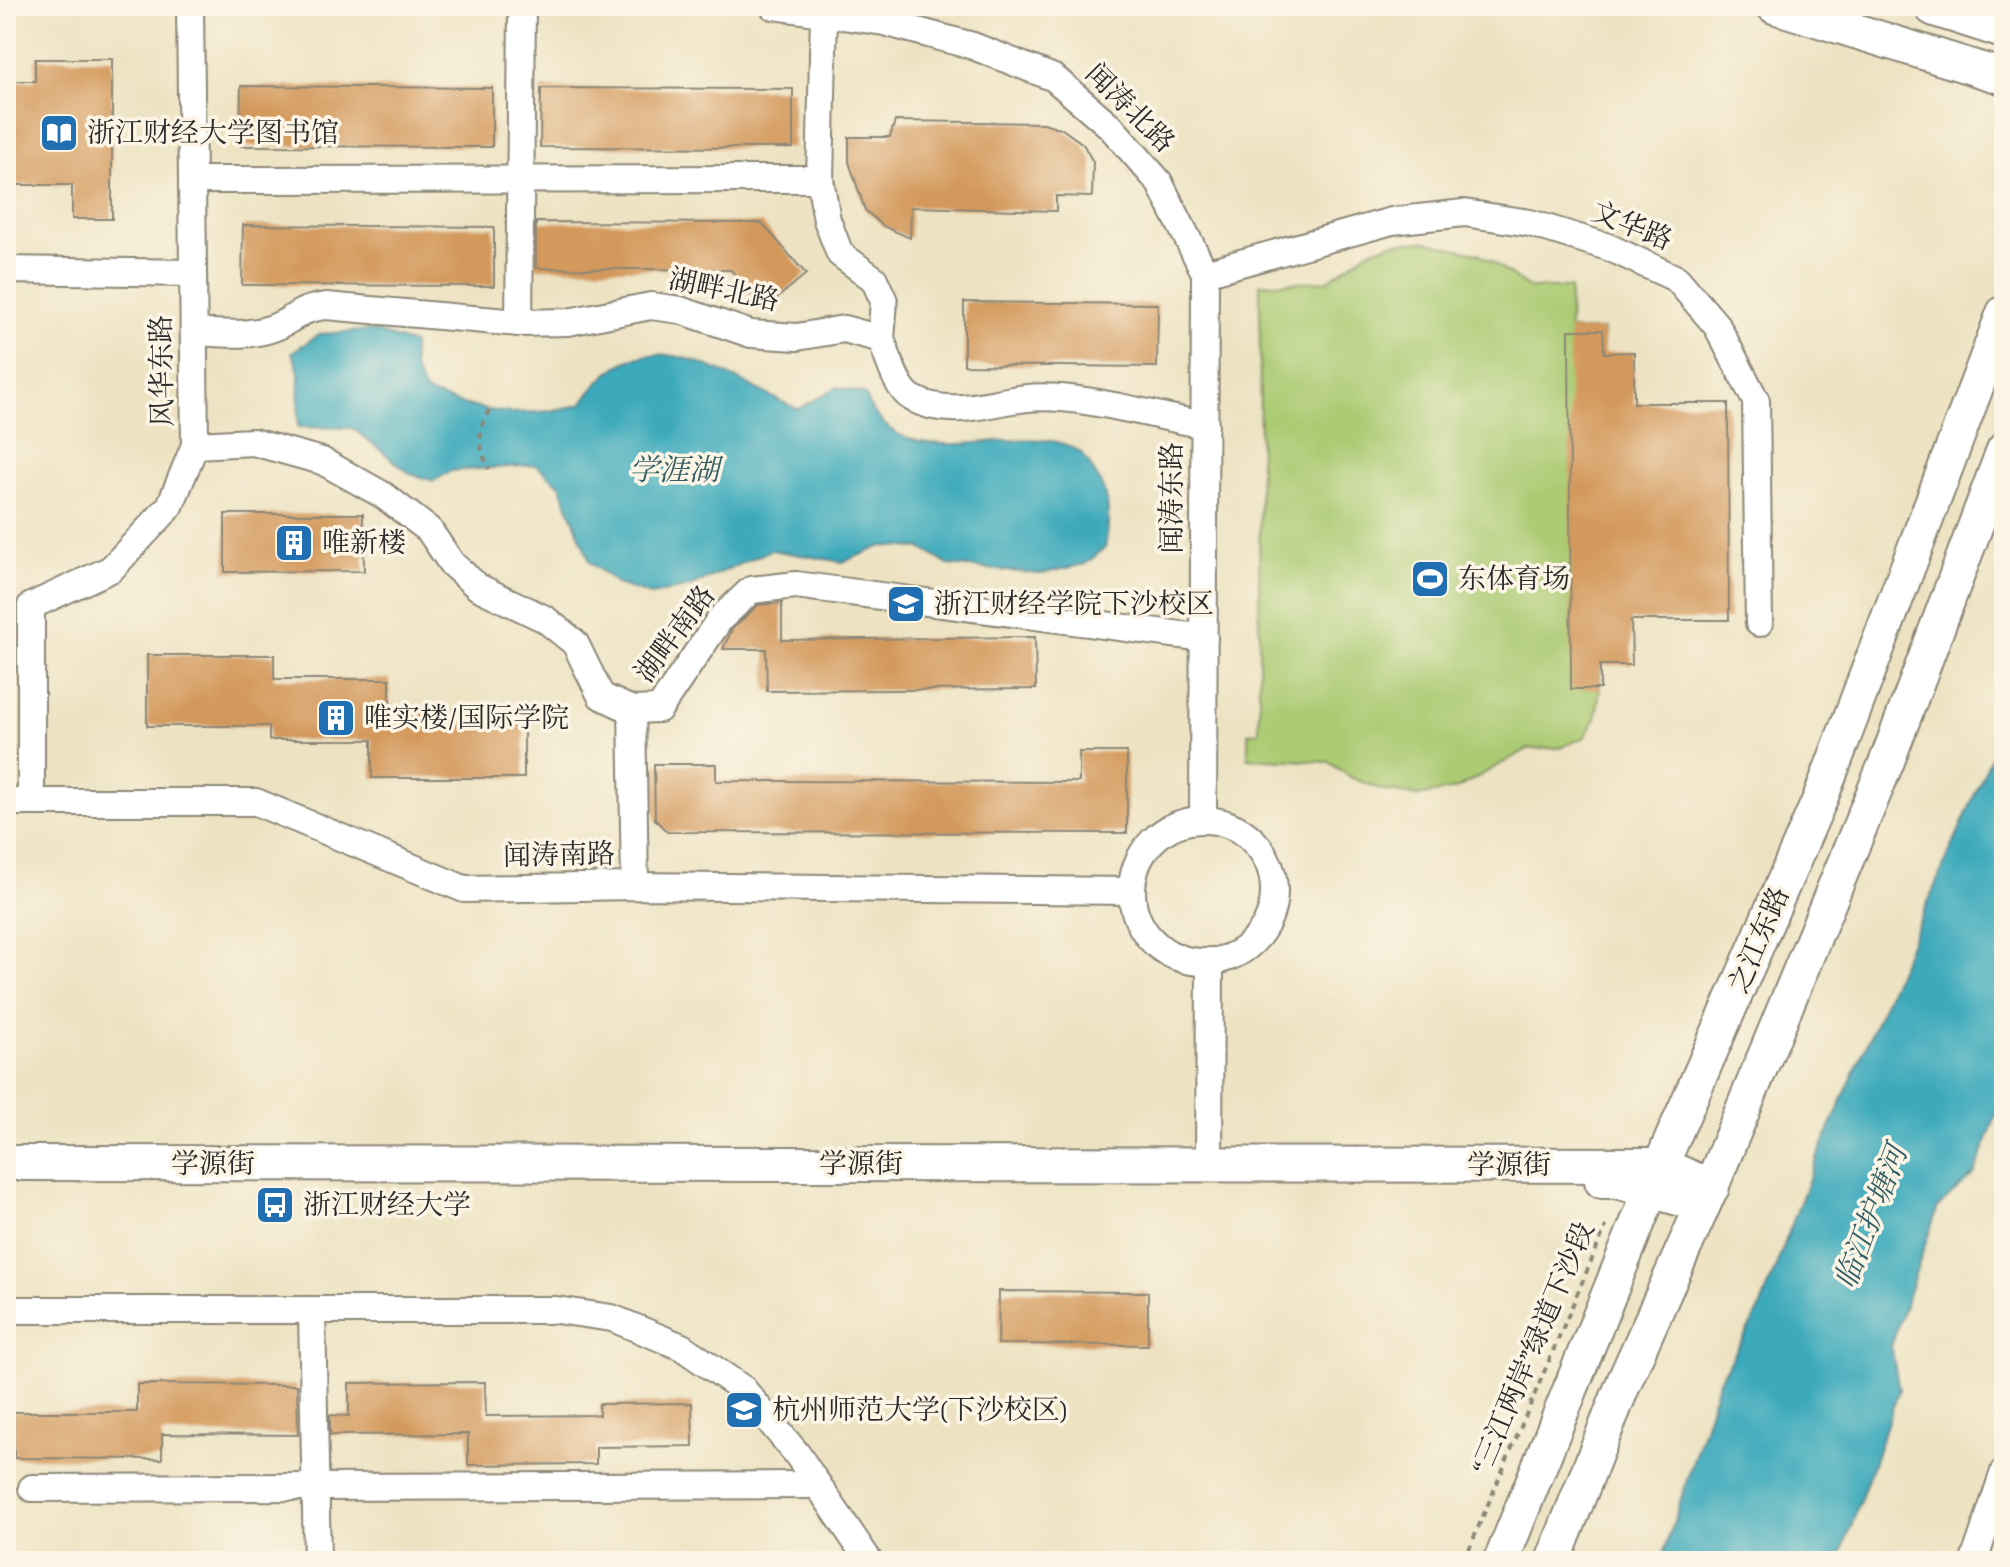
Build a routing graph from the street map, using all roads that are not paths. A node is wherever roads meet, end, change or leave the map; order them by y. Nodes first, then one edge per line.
1 (190, 6) edge
2 (522, 6) edge
3 (773, 6) edge
4 (1774, 6) edge
5 (1935, 6) edge
6 (824, 13) junction
7 (2004, 28) edge
8 (2004, 77) edge
9 (820, 179) junction
10 (192, 180) junction
11 (521, 180) junction
12 (6, 270) edge
13 (193, 273) junction
14 (1205, 273) junction
15 (2004, 313) edge
16 (519, 323) junction
17 (194, 332) junction
18 (881, 339) junction
19 (1205, 425) junction
20 (195, 445) junction
21 (2004, 450) edge
22 (1759, 623) dead end
23 (1204, 638) junction
24 (632, 710) junction
25 (18, 802) edge
26 (1203, 820) junction
27 (635, 886) junction
28 (1131, 891) junction
29 (1210, 961) junction
30 (6, 1163) edge
31 (1209, 1165) junction
32 (1656, 1177) junction
33 (6, 1186) edge
34 (1708, 1196) junction
35 (6, 1310) edge
36 (312, 1312) junction
37 (2004, 1472) edge
38 (818, 1485) junction
39 (32, 1488) dead end
40 (316, 1489) junction
41 (317, 1561) edge
42 (869, 1561) edge
43 (1501, 1561) edge
44 (1553, 1561) edge
45 (1974, 1561) edge

1 - 10 street, 风华东路
2 - 11 street
3 - 6 street, 闻涛北路
4 - 8 main road
5 - 7 highway
6 - 9 street
6 - 14 street, 闻涛北路
9 - 11 street
9 - 18 street
10 - 11 street
10 - 13 street, 风华东路
11 - 16 street
12 - 13 street
13 - 17 street, 风华东路
14 - 19 street, 闻涛东路
14 - 22 street, 文华路
15 - 32 main road, 之江东路
16 - 17 street, 湖畔北路
16 - 18 street, 湖畔北路
17 - 20 street, 风华东路
18 - 19 street
19 - 23 street, 闻涛东路
20 - 24 street, 湖畔南路
20 - 25 street, 风华东路
21 - 34 main road, 之江东路
23 - 24 street, 湖畔南路
23 - 26 street, 闻涛东路
24 - 27 street
25 - 27 street, 闻涛南路
26 - 28 street
26 - 29 street
27 - 28 street, 闻涛南路
28 - 29 street
29 - 31 street
30 - 31 main road, 学源街
31 - 32 main road, 学源街
32 - 33 main road
32 - 34 main road, 学源街
32 - 43 main road, 之江东路
34 - 44 main road, 之江东路
35 - 36 street
36 - 38 street
36 - 40 street
37 - 45 street
38 - 40 street
38 - 42 street
39 - 40 street
40 - 41 street

